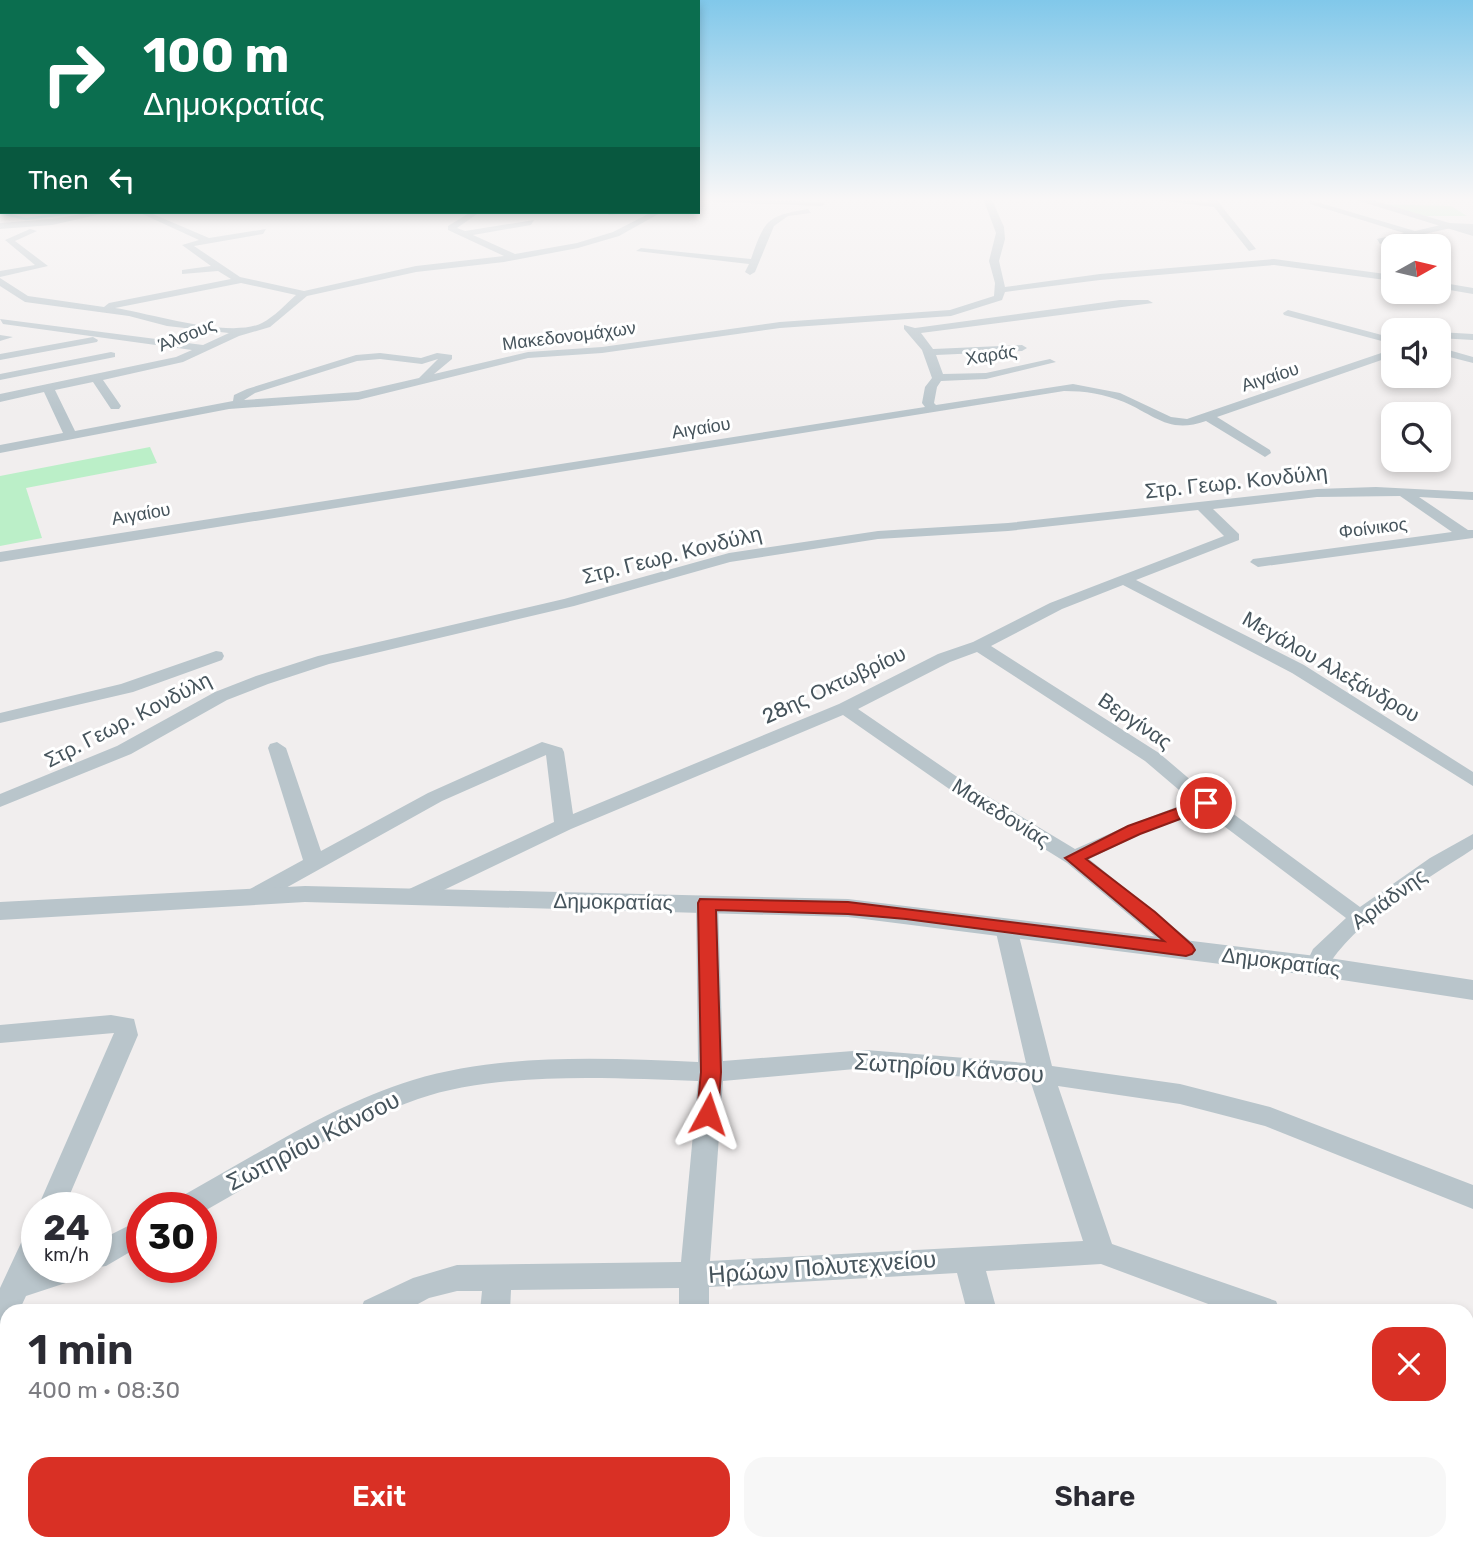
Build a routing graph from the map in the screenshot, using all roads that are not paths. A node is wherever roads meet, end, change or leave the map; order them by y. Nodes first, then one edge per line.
1 (23, 270) edge
2 (199, 270) edge
3 (222, 270) edge
4 (410, 270) edge
5 (997, 270) edge
6 (1193, 270) edge
7 (1336, 270) edge
8 (185, 272) dead end
9 (0, 274) edge
10 (1381, 276) edge
11 (240, 280) junction
12 (0, 281) edge
13 (1451, 287) edge
14 (1001, 290) junction
15 (1473, 291) edge
16 (304, 294) junction
17 (1148, 303) dead end
18 (98, 308) junction
19 (1288, 313) dead end
20 (896, 319) junction
21 (3, 321) dead end
22 (914, 331) junction
23 (242, 332) junction
24 (1451, 335) edge
25 (98, 337) junction
26 (1473, 337) edge
27 (1381, 338) edge
28 (206, 348) junction
29 (1022, 348) dead end
30 (930, 352) junction
31 (1451, 354) edge
32 (111, 355) junction
33 (1381, 356) edge
34 (0, 357) edge
35 (1473, 360) edge
36 (1050, 362) dead end
37 (131, 372) junction
38 (0, 377) edge
39 (938, 378) junction
40 (97, 379) junction
41 (415, 383) junction
42 (48, 388) junction
43 (0, 398) edge
44 (239, 404) junction
45 (115, 406) dead end
46 (933, 409) junction
47 (1209, 417) junction
48 (71, 436) junction
49 (0, 449) edge
50 (1265, 453) dead end
51 (1404, 493) junction
52 (1473, 496) edge
53 (1203, 507) junction
54 (1469, 535) edge
55 (0, 557) edge
56 (1258, 562) dead end
57 (1124, 580) junction
58 (979, 646) junction
59 (216, 656) dead end
60 (845, 708) junction
61 (0, 718) edge
62 (277, 748) dead end
63 (1473, 780) edge
64 (0, 801) edge
65 (1206, 803) junction
66 (564, 825) junction
67 (1473, 840) edge
68 (1074, 858) junction
69 (314, 861) junction
70 (258, 894) junction
71 (415, 895) junction
72 (707, 903) junction
73 (0, 911) edge
74 (1360, 918) junction
75 (1006, 928) junction
76 (1186, 950) junction
77 (1315, 966) junction
78 (1473, 990) edge
79 (0, 1034) edge
80 (711, 1072) junction
81 (1041, 1073) junction
82 (57, 1192) edge
83 (214, 1192) edge
84 (1473, 1198) edge
85 (1101, 1252) junction
86 (968, 1258) junction
87 (21, 1275) edge
88 (694, 1275) junction
89 (498, 1277) junction
90 (26, 1283) edge
91 (16, 1286) junction
92 (8, 1304) edge
93 (389, 1304) edge
94 (496, 1304) edge
95 (694, 1304) edge
96 (980, 1304) edge
97 (1246, 1304) edge

1 - 9 street
2 - 8 street
3 - 11 street
4 - 16 street, Άλσους
5 - 14 street
6 - 14 street
7 - 10 street
11 - 16 street
11 - 18 street
12 - 18 street
13 - 15 street
14 - 20 street, Μακεδονομάχων
16 - 23 street, Άλσους
17 - 22 street
18 - 23 street
19 - 27 street
20 - 22 street
20 - 41 street, Μακεδονομάχων
21 - 25 street
22 - 30 street
23 - 28 street, Άλσους
24 - 26 street
25 - 28 street
25 - 32 street
25 - 34 street
28 - 37 street, Άλσους
29 - 30 street
30 - 39 street
31 - 35 street
32 - 37 street
32 - 38 street
33 - 47 street, Αιγαίου
36 - 39 street, Χαράς
37 - 40 street, Άλσους
39 - 46 street
40 - 42 street, Άλσους
40 - 45 street
41 - 44 street, Μακεδονομάχων
41 - 44 street
42 - 43 street, Άλσους
42 - 48 street
44 - 48 street, Μακεδονομάχων
46 - 47 street, Αιγαίου
46 - 55 street, Αιγαίου
47 - 50 street
48 - 49 street, Μακεδονομάχων
51 - 52 street, Στρ. Γεωρ. Κονδύλη
51 - 53 street, Στρ. Γεωρ. Κονδύλη
51 - 54 street
53 - 57 street, 28ης Οκτωβρίου
53 - 64 street, Στρ. Γεωρ. Κονδύλη
54 - 56 street, Φοίνικος
57 - 58 street, 28ης Οκτωβρίου
57 - 63 street, Μεγάλου Αλεξάνδρου
58 - 60 street, 28ης Οκτωβρίου
58 - 65 street, Βεργίνας
59 - 61 street
60 - 66 street, 28ης Οκτωβρίου
60 - 68 street, Μακεδονίας
62 - 69 street
65 - 68 street
65 - 74 street, Βεργίνας
66 - 69 street
66 - 71 street, 28ης Οκτωβρίου
67 - 74 street, Αριάδνης
68 - 76 street, Μακεδονίας
69 - 70 street
70 - 71 street, Δημοκρατίας
70 - 73 street, Δημοκρατίας
71 - 72 street, Δημοκρατίας
72 - 75 street, Δημοκρατίας
72 - 80 street
74 - 77 street, Αριάδνης
75 - 76 street, Δημοκρατίας
75 - 81 street
76 - 77 street, Δημοκρατίας
77 - 78 street, Δημοκρατίας
79 - 82 street
80 - 81 street, Σωτηρίου Κάνσου
80 - 83 street, Σωτηρίου Κάνσου
80 - 88 street
81 - 84 street, Σωτηρίου Κάνσου
81 - 85 street
85 - 86 street, Ηρώων Πολυτεχνείου
85 - 97 street, Ηρώων Πολυτεχνείου
86 - 88 street, Ηρώων Πολυτεχνείου
86 - 96 street
87 - 91 street
88 - 89 street, Ηρώων Πολυτεχνείου
88 - 95 street
89 - 93 street, Ηρώων Πολυτεχνείου
89 - 94 street
90 - 91 street
91 - 92 street

